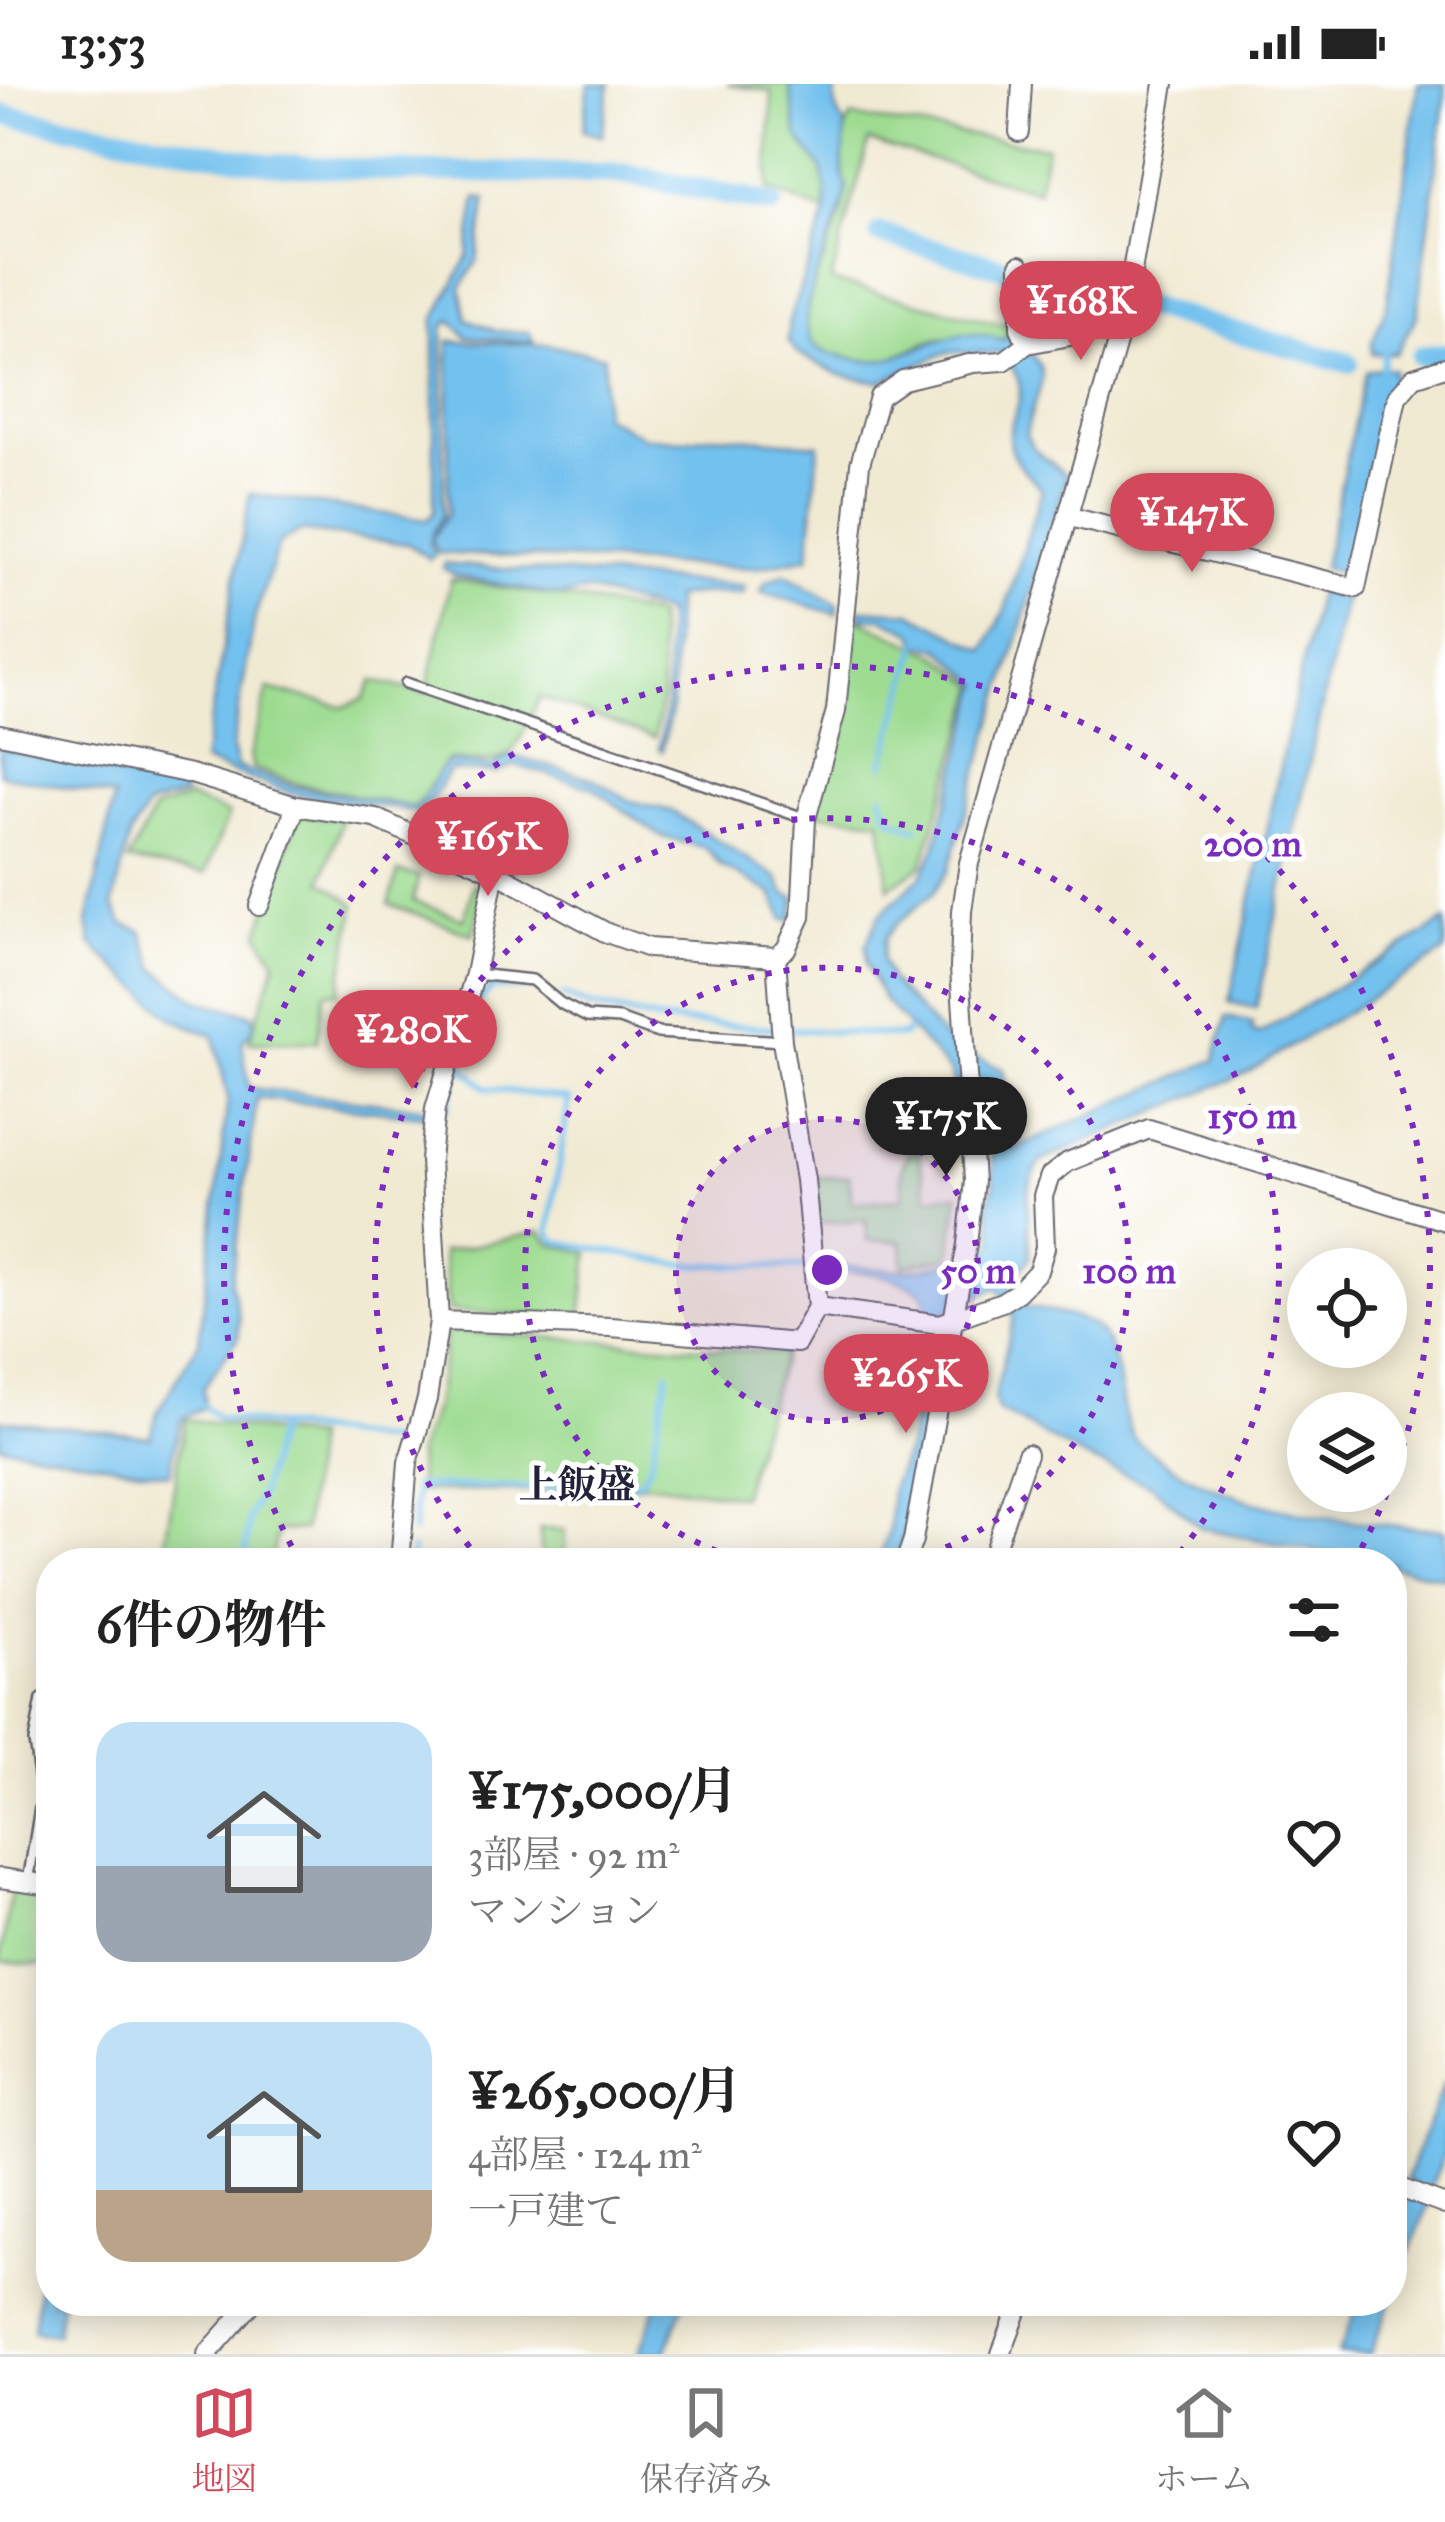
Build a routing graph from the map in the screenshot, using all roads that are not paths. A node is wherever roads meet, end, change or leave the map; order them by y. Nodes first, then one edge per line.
1 (1022, 84) edge
2 (1164, 84) edge
3 (1019, 132) dead end
4 (1020, 274) dead end
5 (1124, 318) junction
6 (1027, 344) junction
7 (1445, 367) edge
8 (1070, 517) junction
9 (406, 683) dead end
10 (0, 734) edge
11 (296, 806) junction
12 (806, 818) junction
13 (495, 872) junction
14 (259, 906) dead end
15 (776, 957) junction
16 (475, 974) junction
17 (782, 1034) junction
18 (1445, 1220) edge
19 (817, 1307) junction
20 (440, 1322) junction
21 (941, 1322) junction
22 (1028, 1454) dead end
23 (401, 1548) edge
24 (910, 1548) edge
25 (995, 1548) edge
26 (36, 1832) edge
27 (0, 1878) edge
28 (28, 1882) junction
29 (36, 1883) edge
30 (1408, 2191) edge
31 (1445, 2205) edge
32 (241, 2316) edge
33 (1015, 2316) edge
34 (207, 2354) edge
35 (1001, 2354) edge

1 - 3 street
2 - 5 street
4 - 6 street
5 - 6 street
5 - 8 street
6 - 12 street
7 - 8 street
8 - 21 street
9 - 12 lane
10 - 11 street
11 - 13 street
11 - 14 street
12 - 15 street
13 - 15 street
13 - 16 street
15 - 17 street
16 - 17 lane
16 - 20 street
17 - 19 street
18 - 21 street
19 - 20 street
19 - 21 street
20 - 23 street
21 - 24 street
22 - 25 street
26 - 28 lane
27 - 28 street
28 - 29 street
30 - 31 street
32 - 34 street
33 - 35 street

